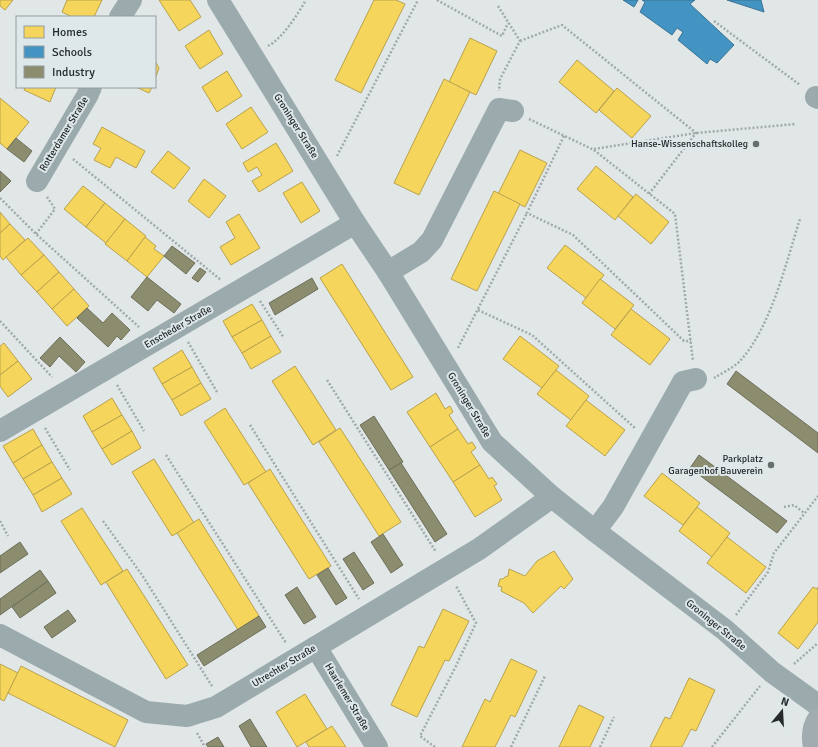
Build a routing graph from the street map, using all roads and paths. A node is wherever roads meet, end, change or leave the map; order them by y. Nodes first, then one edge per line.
1 (132, 0) edge
2 (218, 0) edge
3 (306, 0) edge
4 (418, 0) edge
5 (437, 0) edge
6 (498, 6) dead end
7 (121, 16) edge
8 (714, 21) dead end
9 (509, 23) junction
10 (520, 41) junction
11 (252, 55) junction
12 (91, 88) edge
13 (817, 97) edge
14 (506, 110) junction
15 (796, 124) dead end
16 (696, 133) junction
17 (564, 136) junction
18 (57, 147) junction
19 (594, 150) junction
20 (325, 174) junction
21 (37, 181) joint
22 (649, 194) junction
23 (0, 198) edge
24 (527, 213) junction
25 (800, 219) dead end
26 (355, 223) junction
27 (36, 234) junction
28 (388, 272) junction
29 (244, 289) junction
30 (478, 310) junction
31 (0, 321) edge
32 (179, 327) junction
33 (284, 338) dead end
34 (154, 341) junction
35 (691, 341) junction
36 (443, 361) junction
37 (107, 369) junction
38 (696, 379) junction
39 (327, 380) dead end
40 (66, 392) junction
41 (217, 392) dead end
42 (34, 411) junction
43 (250, 424) dead end
44 (0, 431) edge
45 (144, 431) dead end
46 (649, 441) junction
47 (166, 455) dead end
48 (70, 470) dead end
49 (818, 496) edge
50 (552, 498) junction
51 (784, 507) dead end
52 (804, 514) junction
53 (0, 521) edge
54 (103, 521) dead end
55 (595, 531) junction
56 (8, 536) dead end
57 (446, 569) junction
58 (369, 615) junction
59 (725, 630) junction
60 (0, 634) edge
61 (818, 643) edge
62 (316, 647) junction
63 (296, 659) junction
64 (545, 676) dead end
65 (777, 676) junction
66 (222, 704) junction
67 (818, 705) edge
68 (614, 717) dead end
69 (818, 719) edge
70 (378, 747) edge
71 (435, 747) edge
72 (511, 747) edge
73 (600, 747) edge
74 (712, 747) edge
75 (814, 747) edge

1 - 7 street
2 - 11 street, Groninger Straße
3 - 11 path
4 - 20 path
5 - 9 path
6 - 9 path
8 - 13 path
9 - 10 path
10 - 14 path
10 - 16 path
11 - 20 street, Groninger Straße
12 - 18 street, Rotterdamer Straße
14 - 17 path
14 - 28 street
15 - 16 path
16 - 19 path
16 - 22 path
17 - 19 path
17 - 24 path
18 - 21 street, Rotterdamer Straße
18 - 29 path
19 - 22 path
20 - 26 street, Groninger Straße
21 - 27 path
22 - 35 path
23 - 27 path
24 - 30 path
24 - 35 path
25 - 38 path
26 - 28 street, Groninger Straße
26 - 29 street, Enscheder Straße
27 - 34 path
28 - 36 street, Groninger Straße
29 - 32 street, Enscheder Straße
29 - 33 path
30 - 36 path
30 - 46 path
31 - 40 path
32 - 34 street, Enscheder Straße
32 - 41 path
34 - 37 street, Enscheder Straße
35 - 38 path
36 - 50 street, Groninger Straße
37 - 40 street, Enscheder Straße
37 - 45 path
38 - 46 street
39 - 57 path
40 - 42 street, Enscheder Straße
42 - 44 street, Enscheder Straße
42 - 48 path
43 - 58 path
46 - 55 street
47 - 63 path
49 - 52 path
50 - 55 street, Groninger Straße
50 - 57 street, Utrechter Straße
51 - 52 path
52 - 59 path
53 - 56 path
54 - 66 path
55 - 59 street, Groninger Straße
57 - 58 street, Utrechter Straße
57 - 71 path
58 - 62 street, Utrechter Straße
59 - 65 street, Groninger Straße
60 - 66 street, Utrechter Straße
61 - 65 path
62 - 63 street, Utrechter Straße
62 - 70 street, Haarlemer Straße
63 - 66 street, Utrechter Straße
64 - 72 path
65 - 67 street, Groninger Straße
65 - 74 path
68 - 73 path
69 - 75 main road

